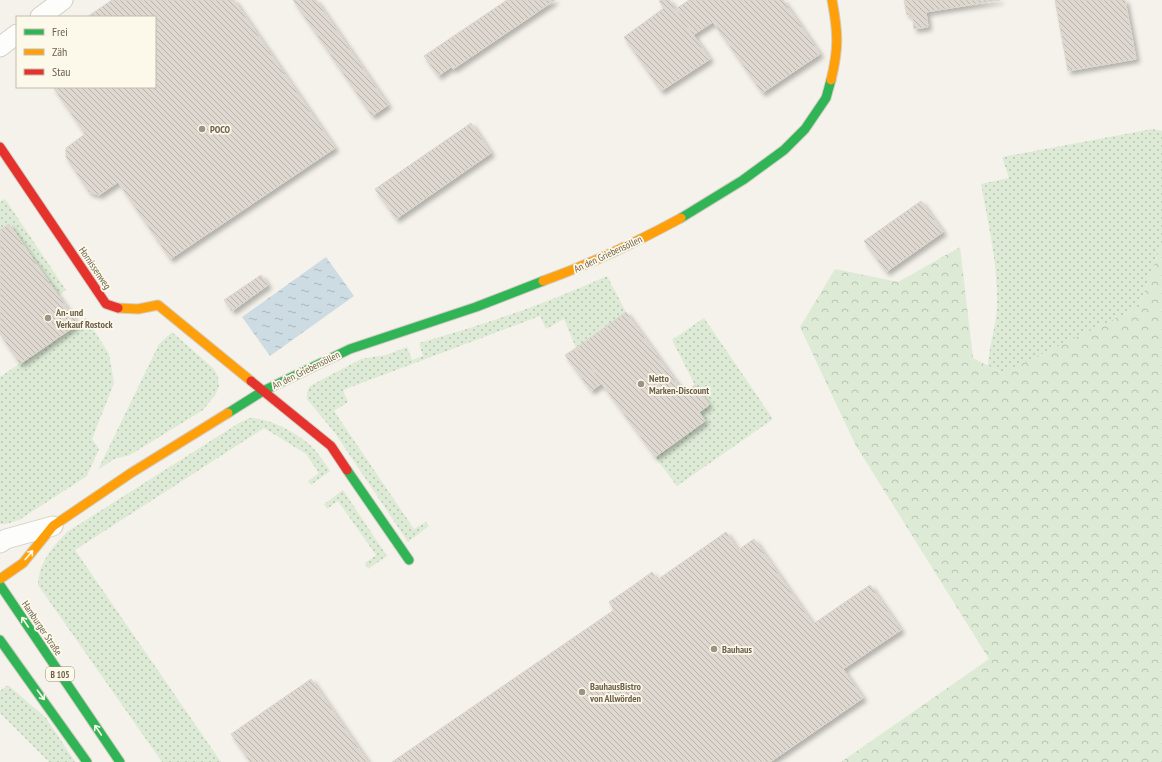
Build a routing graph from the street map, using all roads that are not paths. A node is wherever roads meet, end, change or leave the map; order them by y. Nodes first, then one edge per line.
1 (63, 0) edge
2 (832, 0) edge
3 (41, 16) edge
4 (16, 35) edge
5 (0, 47) edge
6 (0, 147) edge
7 (263, 391) junction
8 (54, 526) junction
9 (0, 543) edge
10 (409, 560) dead end
11 (0, 579) edge
12 (0, 585) edge
13 (0, 640) edge
14 (87, 762) edge
15 (120, 762) edge

1 - 3 street
2 - 7 street, An den Griebensöllen
4 - 5 street
6 - 7 street, Hornissenweg
7 - 8 street, An den Griebensöllen
7 - 10 street, An den Griebensöllen
8 - 9 street, An den Griebensöllen
11 -> 8 street, An den Griebensöllen
15 -> 12 street, Hamburger Straße / B 105
13 -> 14 street, B 105

